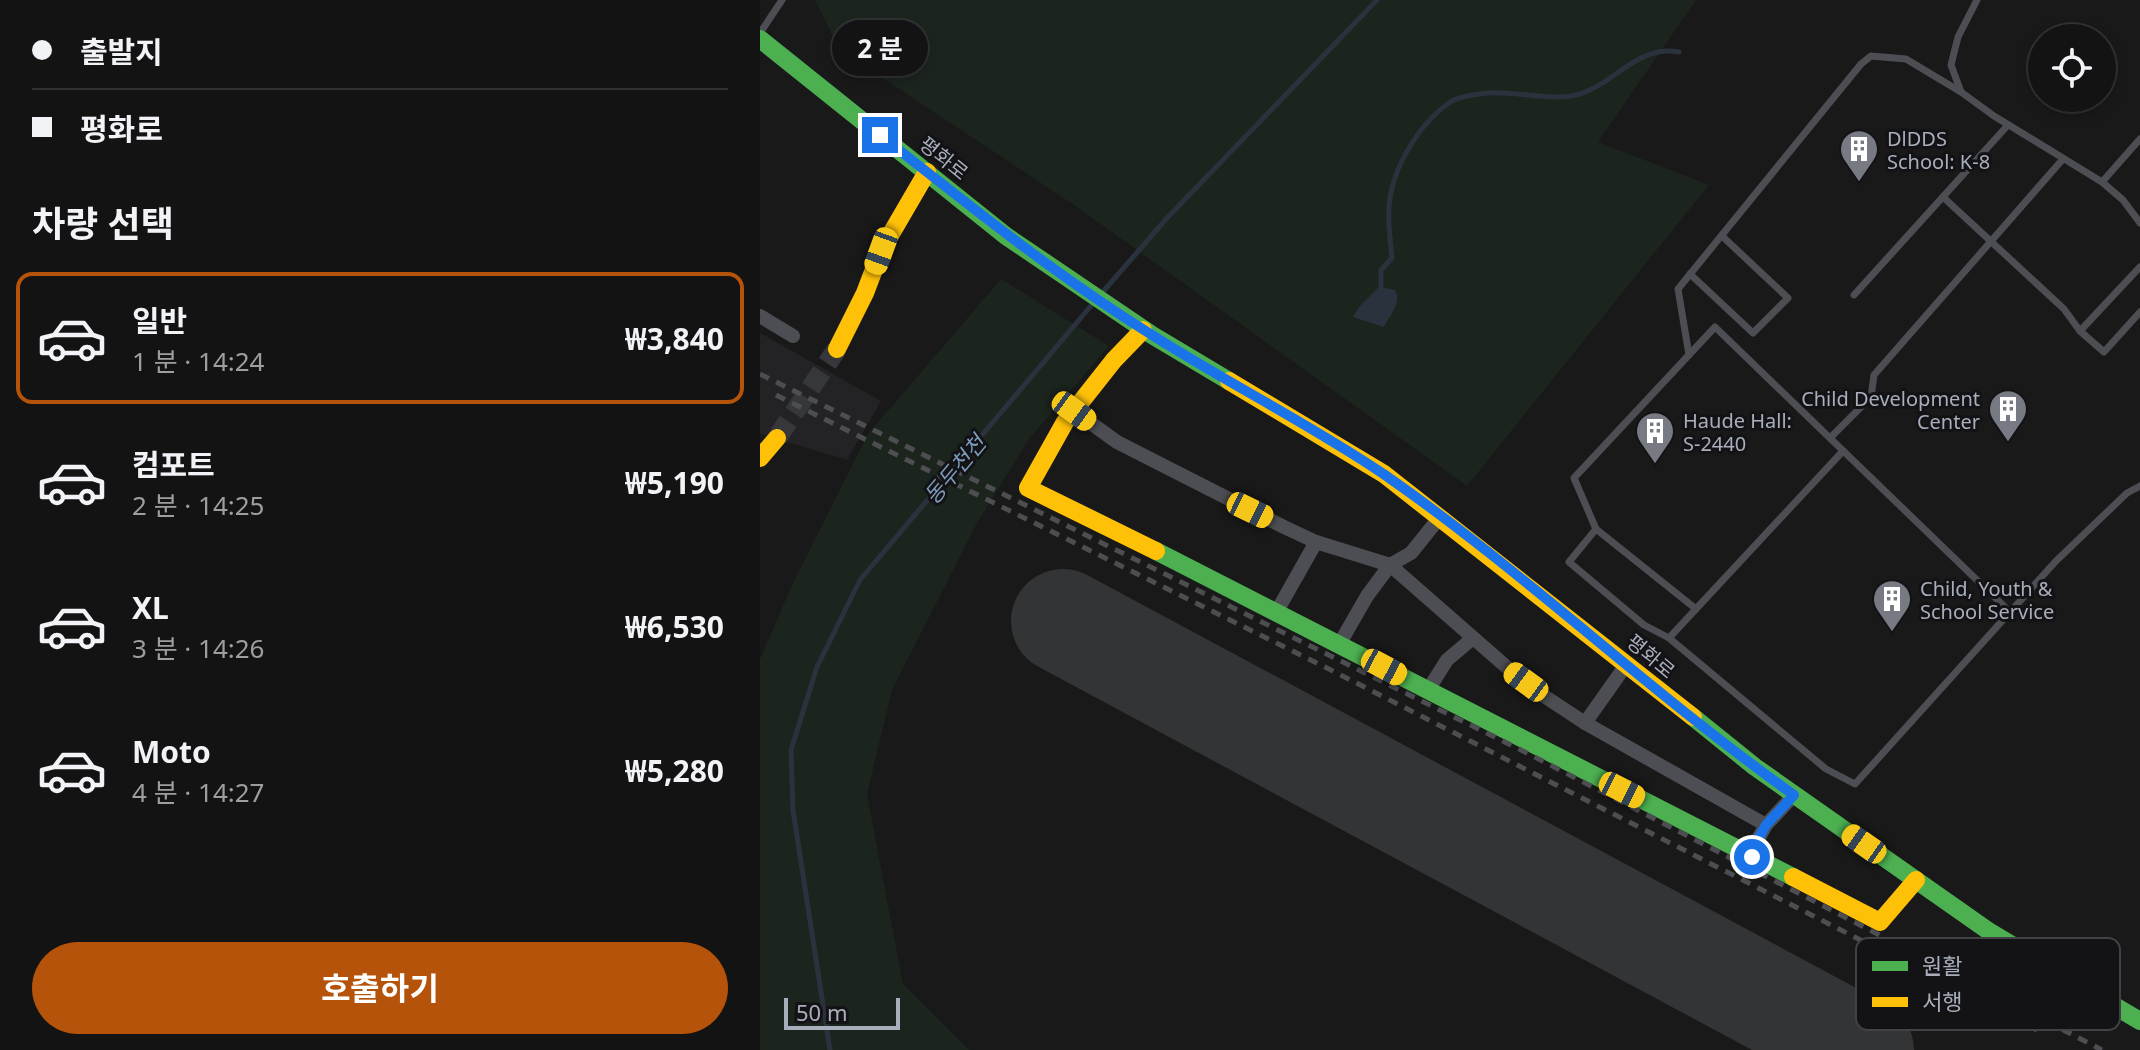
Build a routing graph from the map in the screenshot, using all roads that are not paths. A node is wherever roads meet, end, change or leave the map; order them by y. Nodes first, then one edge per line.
1 (782, 0) edge
2 (1977, 0) edge
3 (760, 36) edge
4 (1961, 92) junction
5 (2008, 125) junction
6 (2140, 139) edge
7 (2063, 159) junction
8 (927, 172) junction
9 (2102, 182) junction
10 (1943, 197) junction
11 (2140, 223) edge
12 (1722, 236) junction
13 (1990, 242) junction
14 (2140, 267) edge
15 (1690, 274) junction
16 (1854, 295) dead end
17 (2140, 312) edge
18 (760, 316) edge
19 (1139, 327) junction
20 (2080, 331) junction
21 (793, 336) dead end
22 (837, 349) tunnel mouth
23 (1689, 355) junction
24 (1074, 411) junction
25 (1830, 438) junction
26 (1843, 451) junction
27 (2140, 486) edge
28 (1440, 517) junction
29 (1596, 529) junction
30 (1316, 542) junction
31 (1390, 565) junction
32 (1696, 609) junction
33 (1277, 611) junction
34 (2010, 612) junction
35 (1473, 638) junction
36 (1669, 638) junction
37 (1340, 643) junction
38 (1626, 665) junction
39 (1428, 690) junction
40 (1585, 723) junction
41 (1794, 795) junction
42 (1766, 825) junction
43 (1749, 855) junction
44 (1916, 880) junction
45 (2001, 938) edge
46 (2120, 1010) edge
47 (2140, 1021) edge

1 - 3 lane
2 - 4 lane
3 - 8 main road, 평화로
4 - 5 lane
4 - 12 lane
5 - 7 lane
5 - 10 lane
6 - 9 lane
7 - 9 lane
7 - 13 lane
8 - 19 main road, 평화로
8 - 22 main road
9 - 11 lane
10 - 13 lane
10 - 16 lane
12 - 15 lane
12 - 15 lane
13 - 20 lane
13 - 25 lane
14 - 20 lane
15 - 23 lane
17 - 20 lane
18 - 21 street
19 - 24 main road
19 - 28 main road, 평화로
23 - 25 lane
23 - 29 lane
24 - 30 street
24 - 33 main road
25 - 26 lane
26 - 32 lane
26 - 34 lane
27 - 34 lane
28 - 31 street
28 - 38 main road, 평화로
29 - 32 lane
29 - 36 lane
30 - 31 street
30 - 33 street
31 - 35 street
31 - 37 street
32 - 36 lane
33 - 37 main road
34 - 36 lane
35 - 39 street
35 - 40 street
37 - 39 main road
38 - 40 street
38 - 41 main road, 평화로
39 - 43 main road
40 - 42 street
41 - 42 street
41 - 44 main road, 평화로
42 - 43 street
43 - 44 main road
44 - 45 main road, 평화로
46 - 47 main road, 평화로

